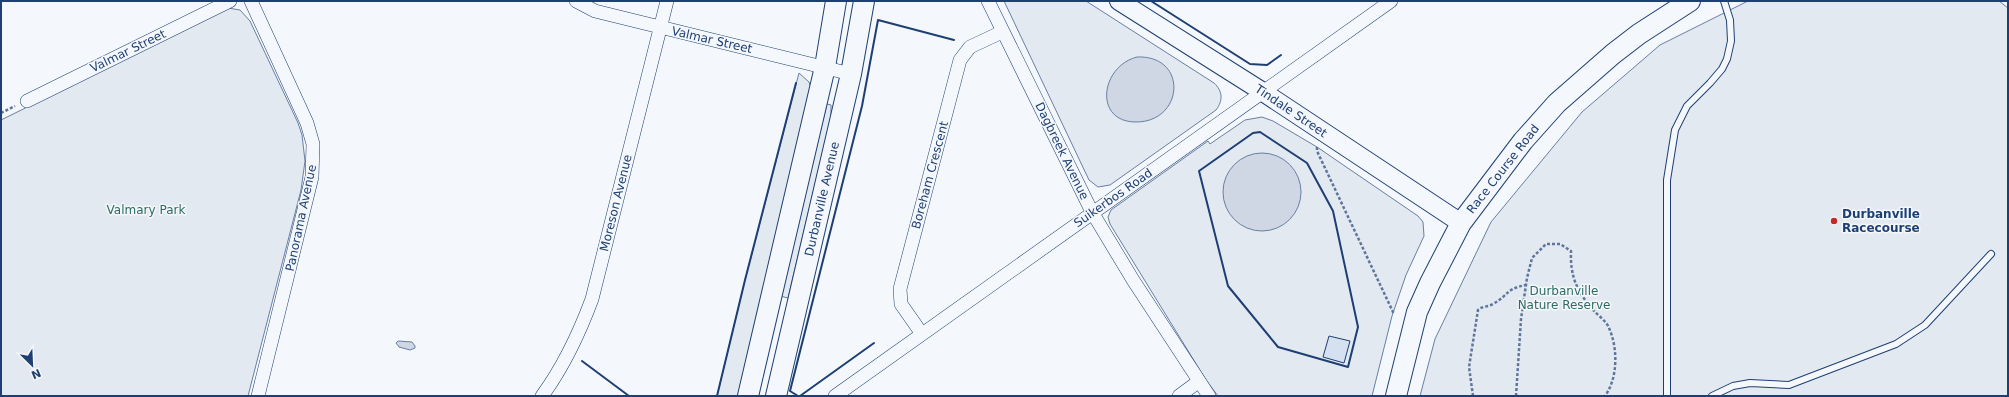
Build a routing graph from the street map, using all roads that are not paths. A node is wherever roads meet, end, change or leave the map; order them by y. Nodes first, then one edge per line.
1 (230, 1) edge
2 (251, 1) edge
3 (576, 1) edge
4 (667, 1) edge
5 (836, 1) edge
6 (864, 1) edge
7 (988, 1) edge
8 (1119, 1) edge
9 (1391, 1) edge
10 (1690, 1) edge
11 (1724, 1) edge
12 (660, 28) junction
13 (1002, 32) junction
14 (826, 67) junction
15 (851, 74) junction
16 (1263, 92) junction
17 (27, 101) dead end
18 (1092, 212) junction
19 (1461, 224) junction
20 (1991, 254) dead end
21 (922, 334) junction
22 (1198, 382) junction
23 (258, 396) edge
24 (542, 396) edge
25 (748, 396) edge
26 (776, 396) edge
27 (835, 396) edge
28 (1179, 396) edge
29 (1209, 396) edge
30 (1396, 396) edge
31 (1667, 396) edge
32 (1712, 396) edge

1 - 17 street, Valmar Street
2 - 23 street, Panorama Avenue
3 - 12 street, Valmar Street
4 - 12 street, Moreson Avenue
5 - 14 main road
6 - 15 main road, Durbanville Avenue
7 - 13 street, Dagbreek Avenue
8 - 16 main road, Tindale Street
9 - 16 street, Suikerbos Road
10 - 19 main road, Race Course Road
11 - 31 lane
12 - 14 street, Valmar Street
12 - 24 street, Moreson Avenue
13 - 18 street, Dagbreek Avenue
13 - 21 street, Boreham Crescent
14 - 15 street, Valmar Street
14 - 25 main road
15 - 26 main road, Durbanville Avenue
16 - 18 street, Suikerbos Road
16 - 19 main road, Tindale Street
18 - 21 street, Suikerbos Road
18 - 22 street, Dagbreek Avenue
19 - 30 main road, Race Course Road
20 - 32 lane
21 - 27 street, Suikerbos Road
22 - 28 street
22 - 29 street, Dagbreek Avenue

